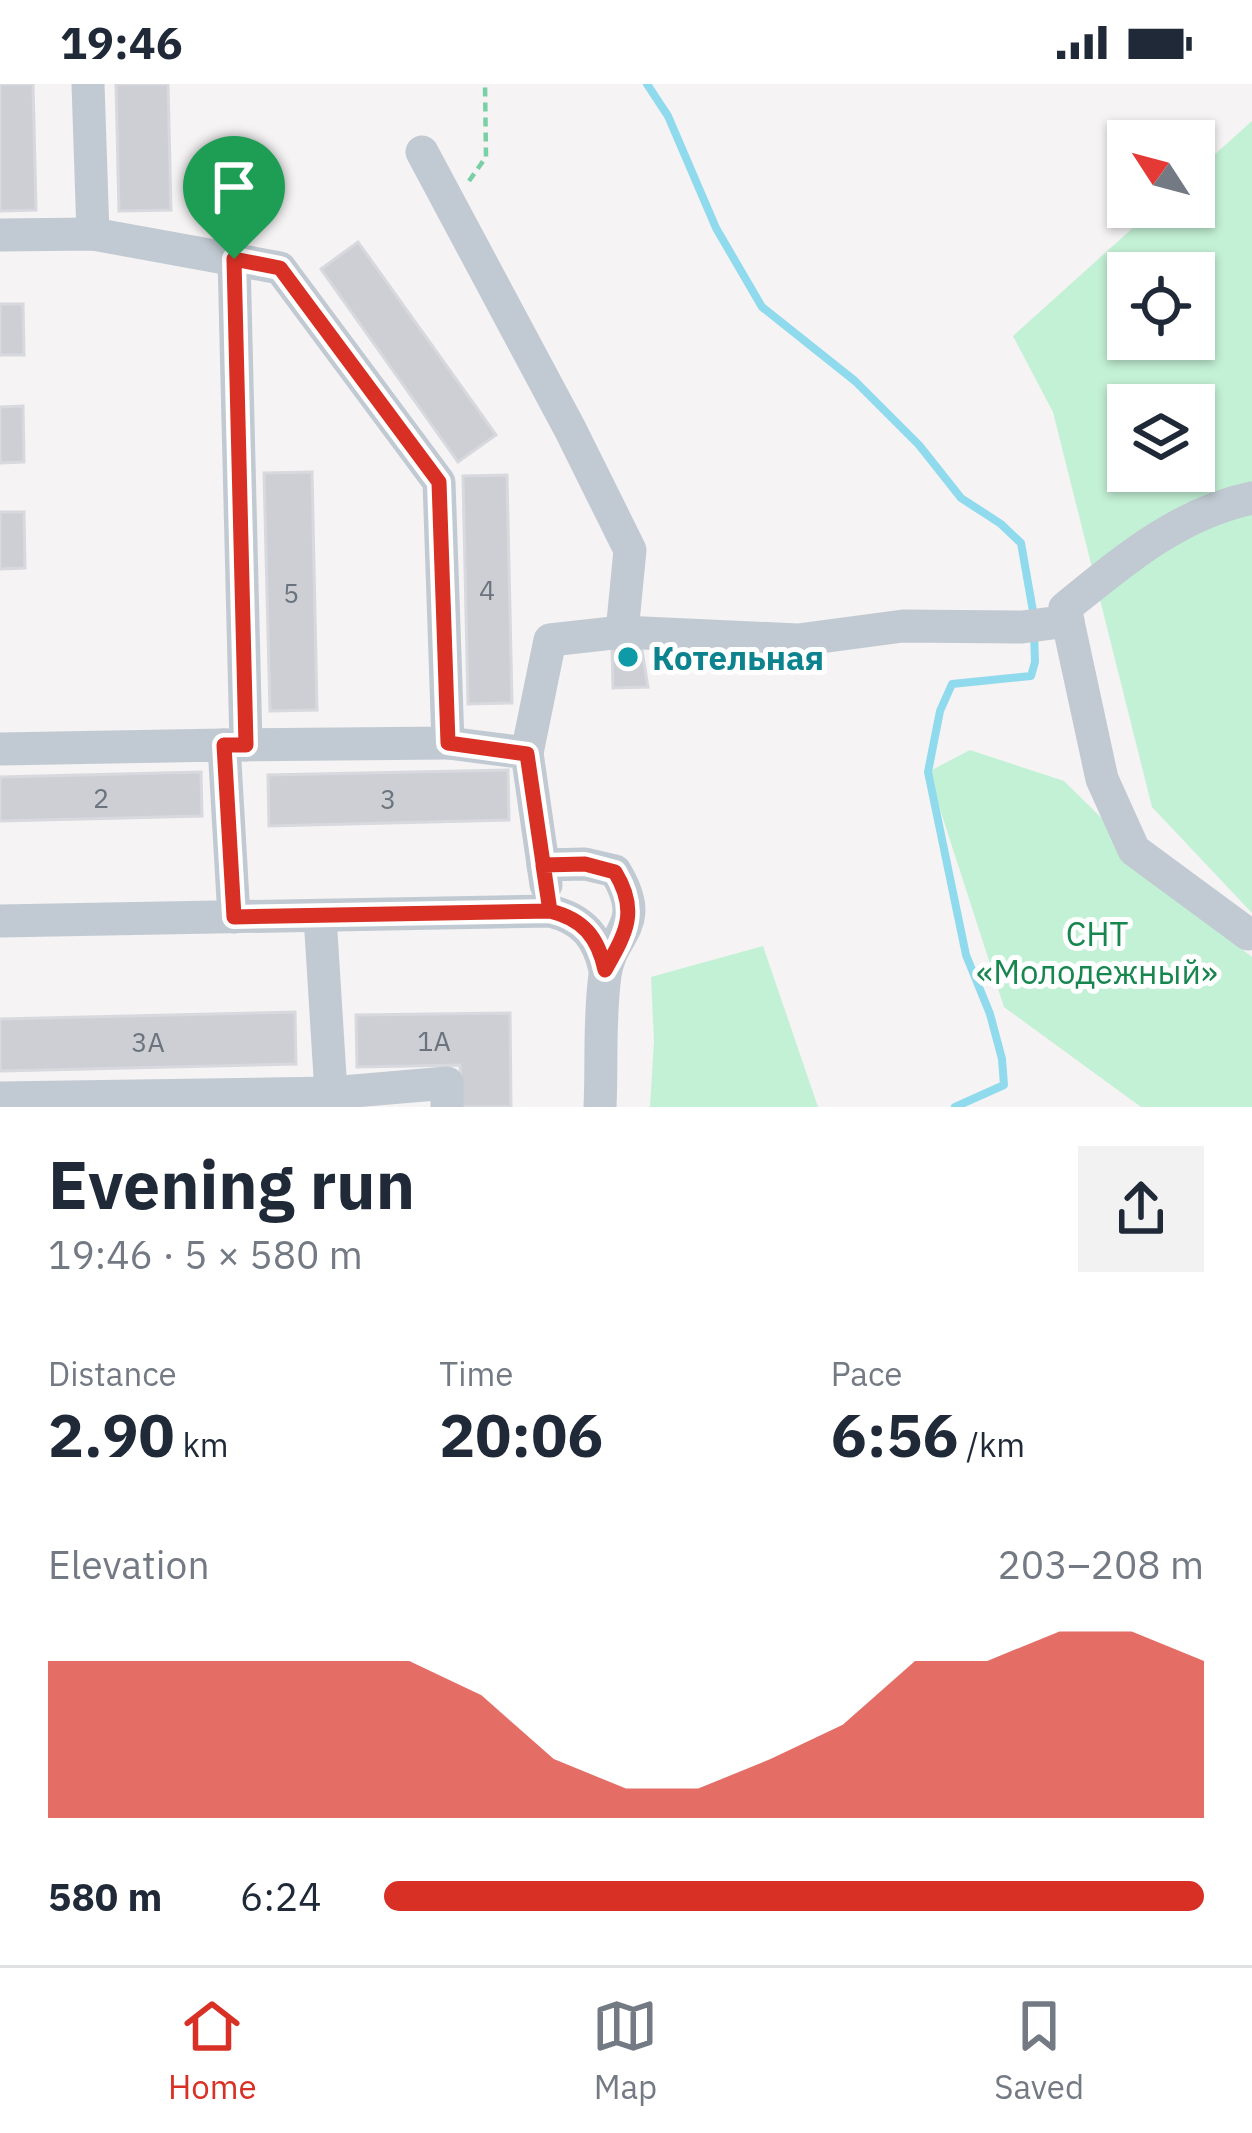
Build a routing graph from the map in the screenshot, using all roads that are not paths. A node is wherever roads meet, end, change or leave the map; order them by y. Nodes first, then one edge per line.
1 (88, 84) edge
2 (422, 152) dead end
3 (93, 233) junction
4 (0, 235) edge
5 (234, 259) junction
6 (1252, 498) edge
7 (1046, 624) junction
8 (622, 632) junction
9 (448, 743) junction
10 (235, 745) junction
11 (0, 748) edge
12 (527, 754) junction
13 (543, 865) junction
14 (550, 911) junction
15 (320, 916) junction
16 (234, 917) junction
17 (0, 921) edge
18 (1249, 934) dead end
19 (605, 970) junction
20 (331, 1093) junction
21 (0, 1098) edge
22 (447, 1107) edge
23 (600, 1107) edge

1 - 3 street
2 - 8 street
3 - 4 street
3 - 5 street
5 - 9 street
5 - 10 street
6 - 7 street
7 - 8 street
7 - 18 street
8 - 12 street
9 - 10 street
9 - 12 street
10 - 11 street
10 - 16 street
12 - 13 street
13 - 14 street
13 - 19 street
14 - 15 street
14 - 19 street
15 - 16 street
15 - 20 street
16 - 17 street
19 - 23 street
20 - 21 street
20 - 22 street

